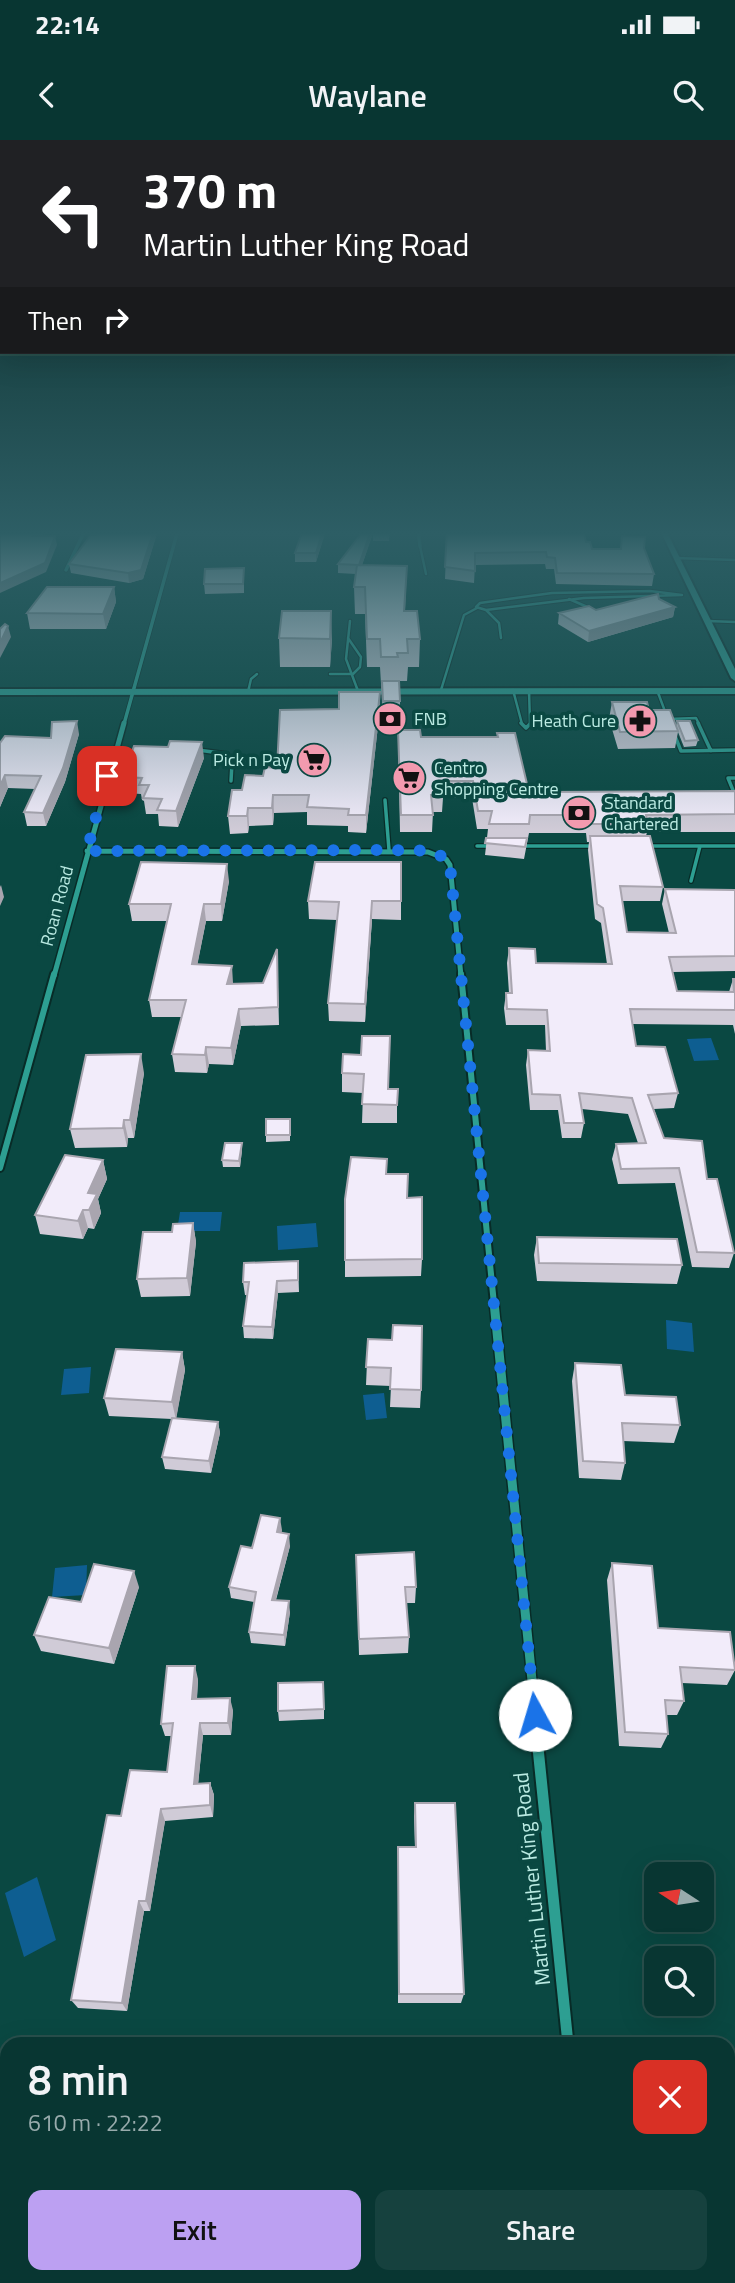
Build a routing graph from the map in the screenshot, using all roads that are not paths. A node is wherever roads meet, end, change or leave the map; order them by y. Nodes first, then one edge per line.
1 (149, 630) edge
2 (349, 630) edge
3 (459, 630) edge
4 (500, 630) edge
5 (712, 630) edge
6 (348, 638) junction
7 (501, 638) dead end
8 (257, 674) dead end
9 (330, 674) dead end
10 (353, 674) junction
11 (735, 678) edge
12 (441, 690) junction
13 (358, 691) junction
14 (735, 691) edge
15 (0, 692) edge
16 (248, 692) junction
17 (530, 693) junction
18 (514, 694) junction
19 (659, 694) junction
20 (130, 696) junction
21 (735, 698) edge
22 (0, 700) edge
23 (668, 719) junction
24 (193, 750) edge
25 (735, 750) edge
26 (141, 751) edge
27 (711, 751) junction
28 (114, 752) junction
29 (735, 778) edge
30 (230, 781) dead end
31 (735, 795) edge
32 (385, 800) dead end
33 (477, 846) dead end
34 (491, 846) edge
35 (519, 846) edge
36 (603, 846) edge
37 (644, 846) edge
38 (700, 846) junction
39 (735, 846) edge
40 (389, 850) junction
41 (87, 851) junction
42 (691, 881) dead end
43 (0, 1168) edge
44 (567, 2037) edge

1 - 20 street, Roan Road
2 - 6 lane
3 - 12 lane
4 - 7 lane
5 - 11 main road
6 - 10 lane
6 - 10 lane
8 - 16 lane
9 - 10 lane
10 - 13 lane
12 - 13 main road
12 - 18 main road
13 - 16 main road
14 - 19 main road
15 - 20 main road
16 - 20 main road
17 - 18 main road
17 - 18 lane
17 - 19 main road
18 - 20 main road
19 - 21 main road
19 - 23 lane
20 - 22 main road
20 - 28 street, Roan Road
23 - 27 lane
23 - 27 lane
24 - 30 lane
25 - 27 lane
26 - 28 lane
28 - 41 street, Roan Road
29 - 31 lane
32 - 40 lane
33 - 34 lane
35 - 36 lane
37 - 38 lane
38 - 39 lane
38 - 42 lane
40 - 41 street, Martin Luther King Road
40 - 44 street, Martin Luther King Road
41 - 43 street, Roan Road

